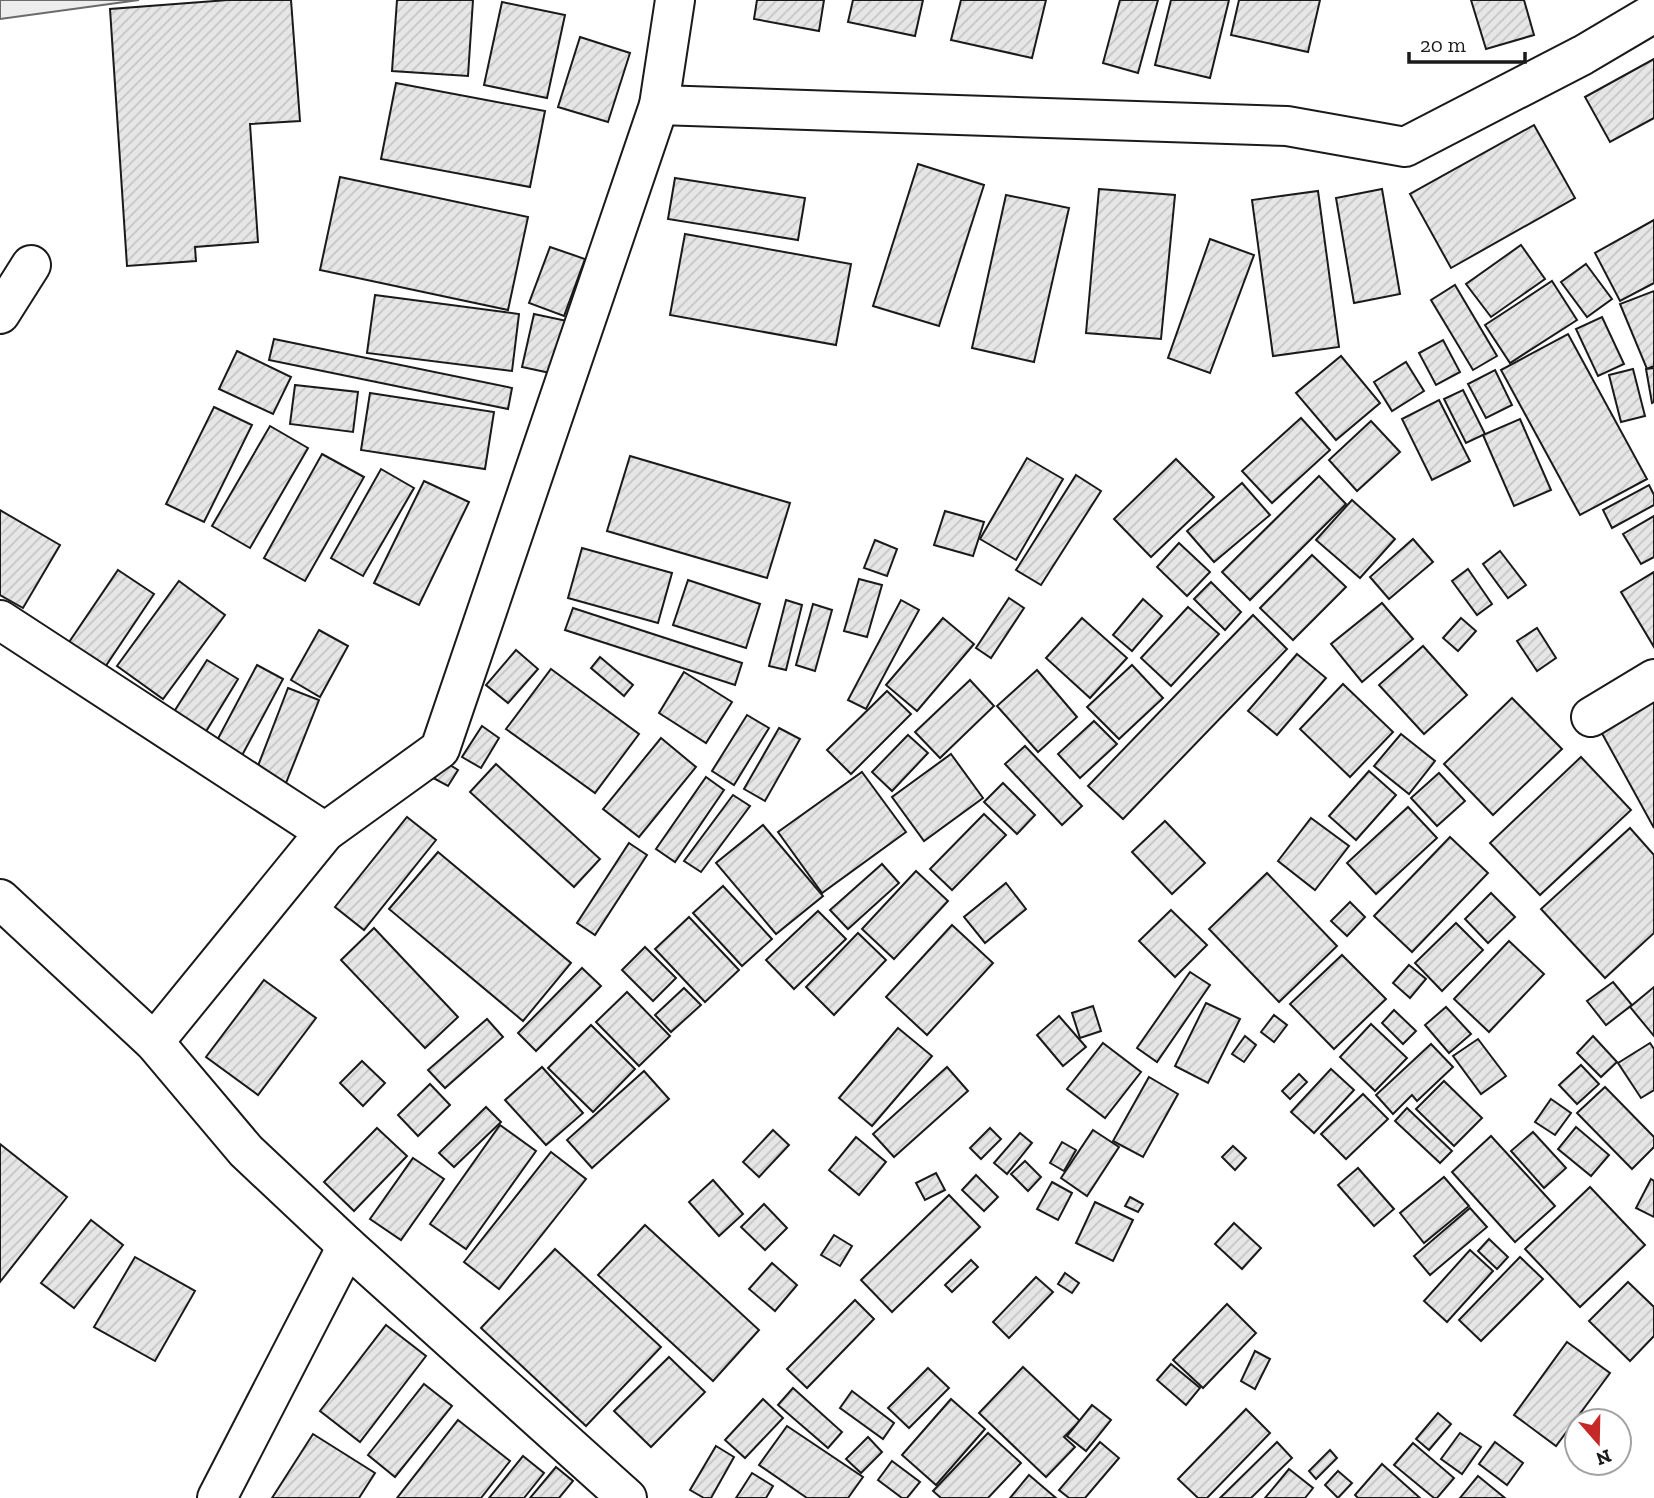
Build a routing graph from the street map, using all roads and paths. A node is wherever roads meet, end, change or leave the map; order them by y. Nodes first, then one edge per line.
1 (675, 0) edge
2 (1654, 13) edge
3 (659, 105) junction
4 (30, 265) dead end
5 (0, 314) edge
6 (0, 621) edge
7 (1654, 679) edge
8 (1591, 717) dead end
9 (325, 832) junction
10 (0, 899) edge
11 (154, 1042) junction
12 (347, 1246) junction
13 (217, 1498) edge
14 (627, 1498) edge

1 - 3 street
2 - 3 street
3 - 9 street
4 - 5 street
6 - 9 street
7 - 8 street
9 - 11 street
10 - 11 street
11 - 12 street
12 - 13 street
12 - 14 street

